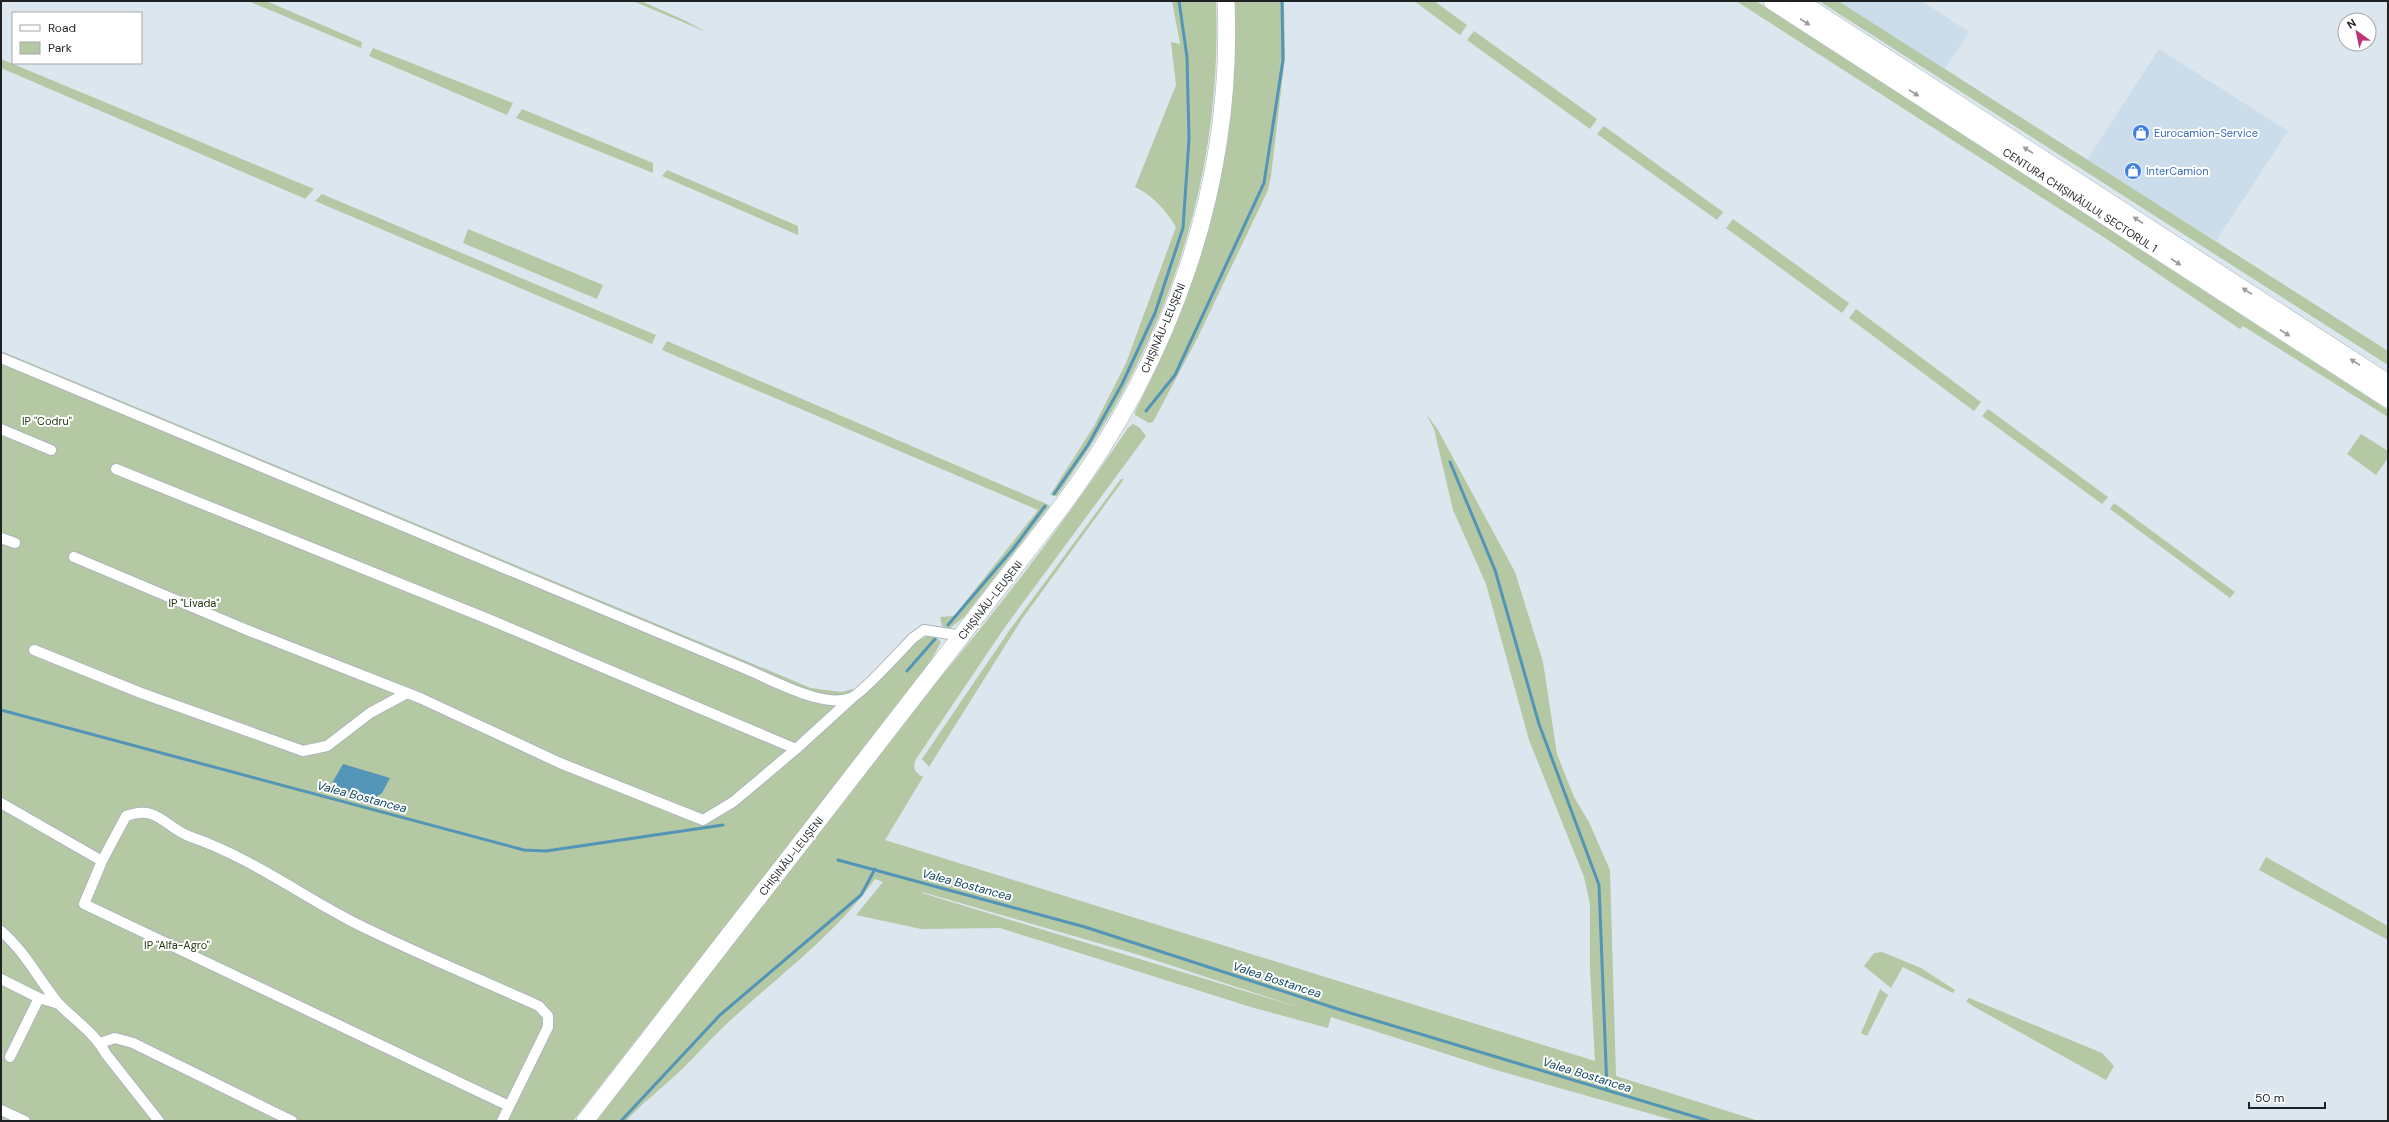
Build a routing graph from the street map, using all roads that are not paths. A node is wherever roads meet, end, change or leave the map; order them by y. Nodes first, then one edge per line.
1 (1226, 1) edge
2 (1772, 1) edge
3 (1799, 1) edge
4 (1, 358) edge
5 (2388, 383) edge
6 (2388, 399) edge
7 (1, 429) edge
8 (51, 450) dead end
9 (116, 468) dead end
10 (1, 538) edge
11 (15, 543) dead end
12 (74, 557) dead end
13 (962, 636) junction
14 (34, 650) dead end
15 (407, 693) junction
16 (852, 698) junction
17 (796, 749) junction
18 (1, 804) edge
19 (102, 861) junction
20 (1, 931) edge
21 (1, 978) edge
22 (39, 998) junction
23 (59, 1004) junction
24 (100, 1043) junction
25 (10, 1057) dead end
26 (509, 1106) junction
27 (1, 1110) edge
28 (25, 1121) edge
29 (159, 1121) edge
30 (292, 1121) edge
31 (502, 1121) edge
32 (585, 1121) edge

1 - 13 highway, CHIȘINĂU-LEUȘENI
2 -> 6 highway, CENTURA CHIȘINĂULUI, SECTORUL 1
5 -> 3 highway, CENTURA CHIȘINĂULUI, SECTORUL 1
4 - 16 street
7 - 8 street
9 - 17 street
10 - 11 street
12 - 15 street
13 - 16 street
13 - 32 highway, CHIȘINĂU-LEUȘENI
14 - 15 street
15 - 17 street
16 - 17 street
18 - 19 street
19 - 26 street
19 - 26 street
20 - 23 street
21 - 22 street
22 - 23 street
22 - 25 street
23 - 24 street
24 - 29 street
24 - 30 street
26 - 31 street
27 - 28 street

